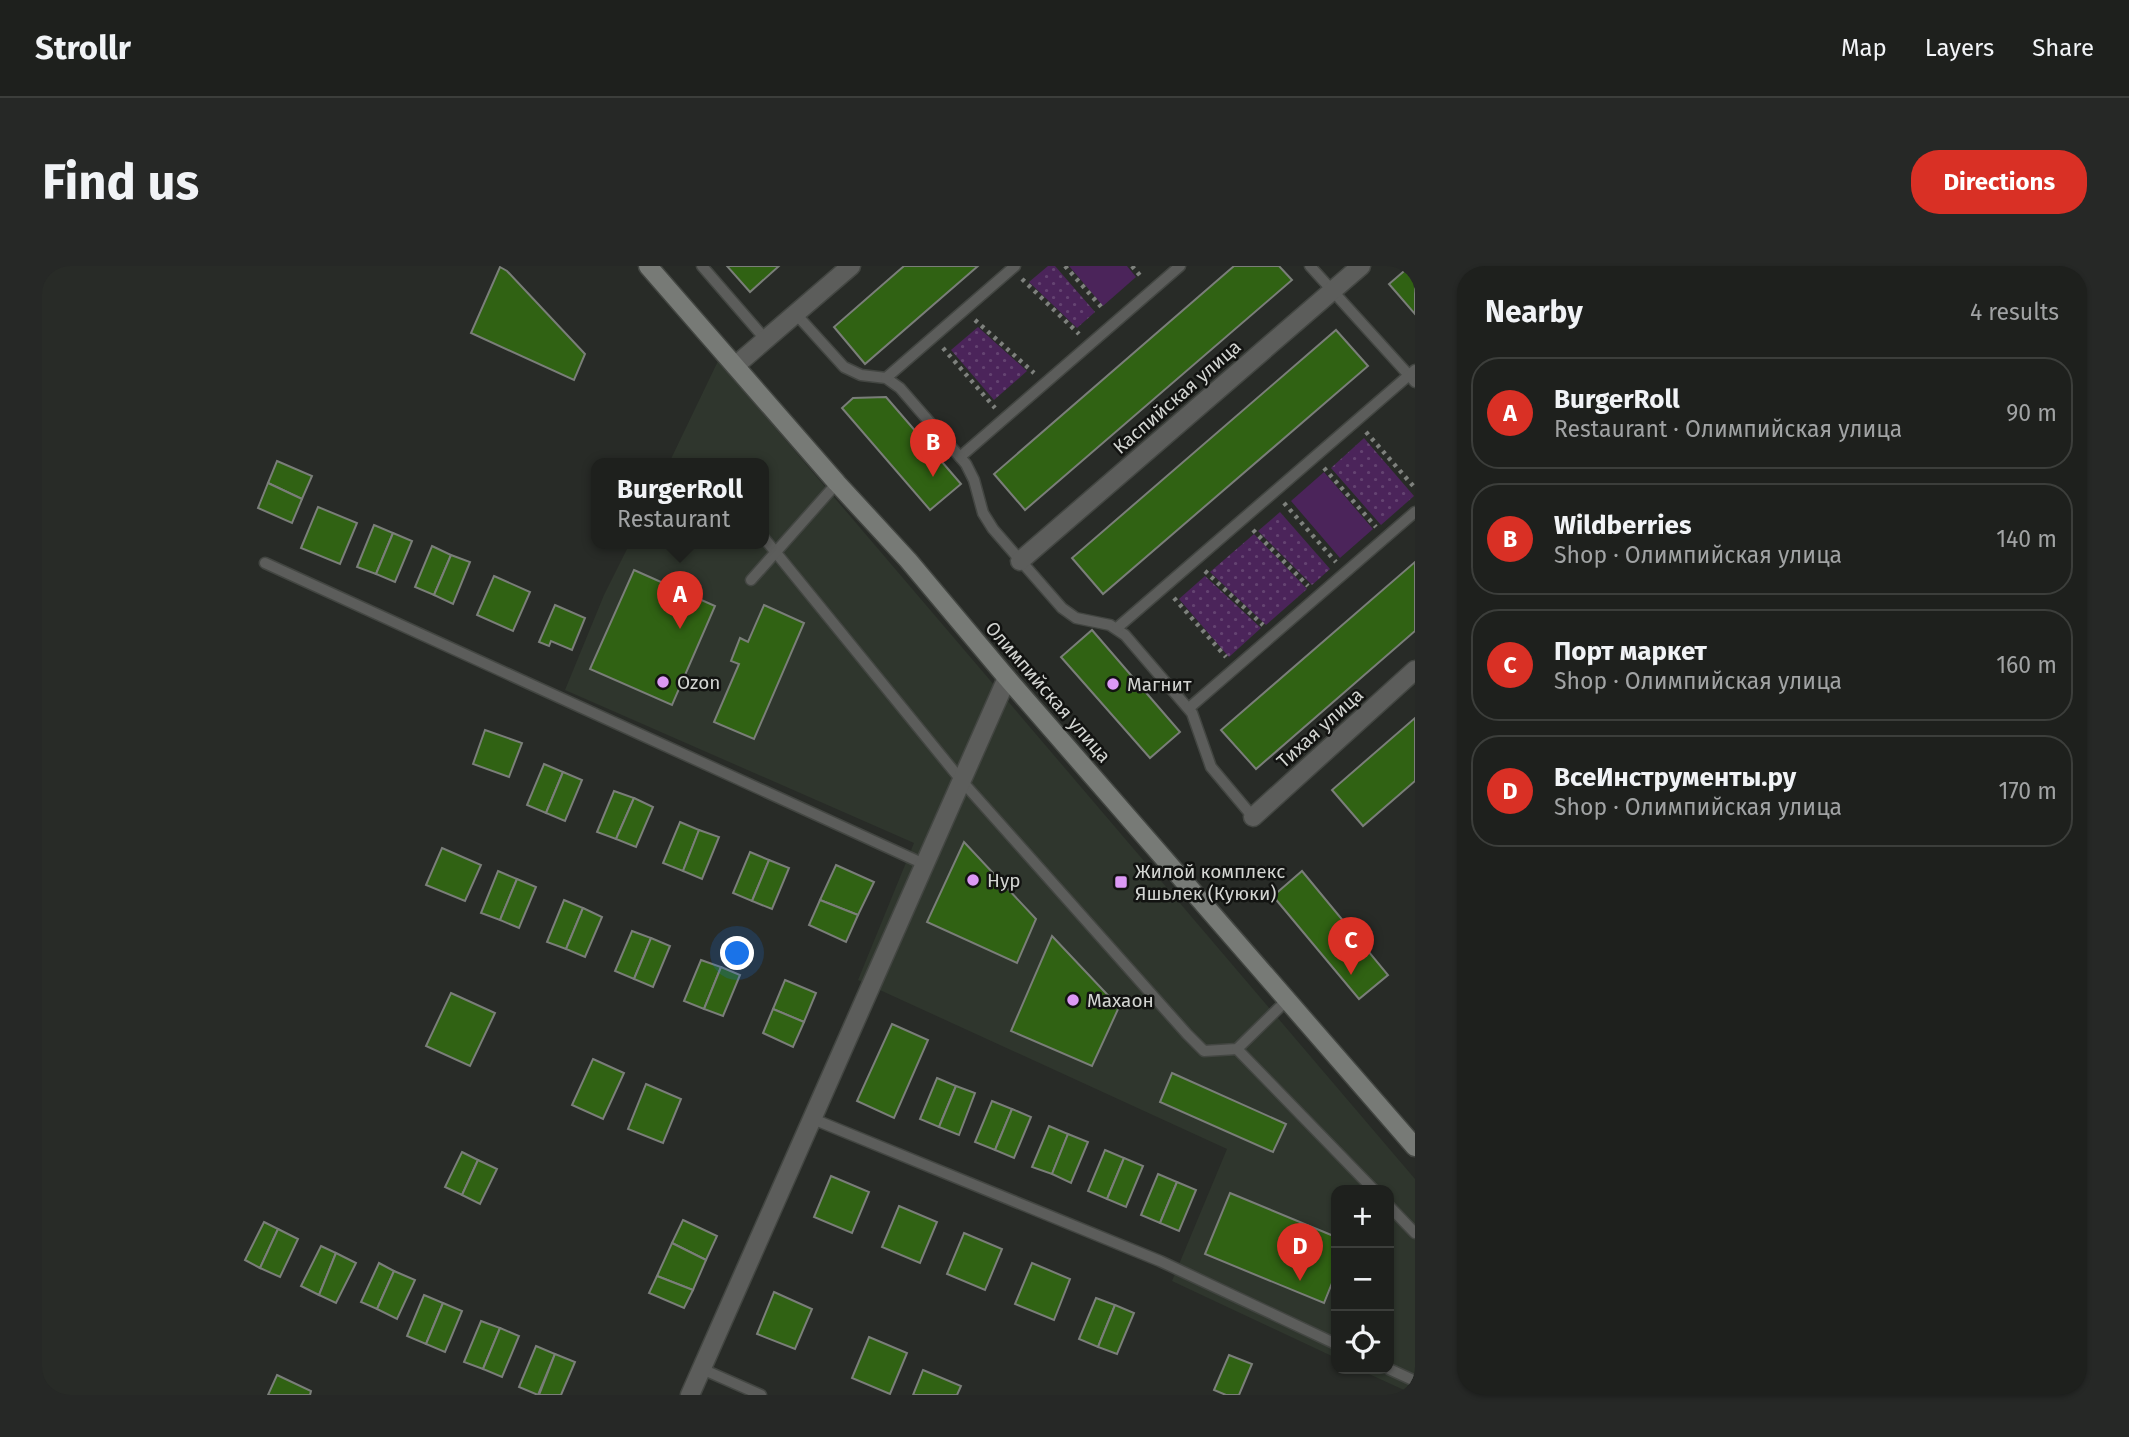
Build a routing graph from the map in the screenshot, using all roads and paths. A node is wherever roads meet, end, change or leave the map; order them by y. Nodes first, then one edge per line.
1 (648, 266) edge
2 (702, 266) edge
3 (1065, 266) edge
4 (1180, 266) edge
5 (1310, 266) edge
6 (1361, 266) edge
7 (850, 267) edge
8 (1013, 267) edge
9 (1332, 291) junction
10 (964, 310) junction
11 (796, 314) junction
12 (1115, 323) junction
13 (933, 337) junction
14 (765, 340) junction
15 (1089, 345) junction
16 (735, 366) junction
17 (1413, 376) edge
18 (886, 378) junction
19 (1045, 383) junction
20 (1004, 419) junction
21 (1356, 421) junction
22 (960, 457) junction
23 (1314, 457) junction
24 (837, 483) junction
25 (1415, 488) edge
26 (1274, 492) junction
27 (1415, 512) edge
28 (1242, 519) junction
29 (1385, 538) junction
30 (769, 545) edge
31 (774, 552) junction
32 (1020, 561) junction
33 (1194, 561) junction
34 (265, 563) dead end
35 (1345, 573) junction
36 (751, 580) dead end
37 (1164, 586) junction
38 (1318, 596) junction
39 (1117, 628) junction
40 (1274, 635) junction
41 (1235, 668) junction
42 (1415, 670) edge
43 (1007, 678) junction
44 (1189, 708) junction
45 (961, 780) junction
46 (1253, 817) joint
47 (924, 864) junction
48 (1287, 1000) junction
49 (1237, 1049) junction
50 (813, 1119) junction
51 (1415, 1147) edge
52 (1369, 1185) edge
53 (1394, 1211) edge
54 (1415, 1233) edge
55 (1331, 1342) edge
56 (702, 1369) junction
57 (1394, 1372) edge
58 (1415, 1381) edge
59 (691, 1395) edge
60 (761, 1395) edge

1 - 16 street, Олимпийская улица
2 - 14 lane
3 - 12 path
4 - 12 lane
5 - 9 lane
6 - 9 street, Каспийская улица
7 - 11 street
8 - 10 lane
8 - 15 path
9 - 17 lane
9 - 32 street, Каспийская улица
10 - 13 lane
10 - 19 path
11 - 14 street
11 - 18 lane
12 - 15 lane
13 - 18 lane
13 - 20 path
14 - 16 street
15 - 19 lane
16 - 24 street, Олимпийская улица
17 - 21 lane
18 - 22 lane
19 - 20 lane
20 - 22 lane
21 - 23 lane
21 - 25 path
22 - 32 lane
23 - 26 lane
23 - 29 path
24 - 31 lane
24 - 43 street, Олимпийская улица
26 - 28 lane
26 - 35 path
27 - 29 lane
28 - 33 lane
28 - 38 path
29 - 35 lane
30 - 31 lane
31 - 36 lane
31 - 45 lane
32 - 39 lane
33 - 37 lane
33 - 40 path
34 - 47 lane
35 - 38 lane
37 - 39 lane
37 - 41 path
38 - 40 lane
39 - 44 lane
40 - 41 lane
41 - 44 lane
42 - 46 street, Тихая улица
43 - 45 street
43 - 48 street, Олимпийская улица
44 - 46 lane
45 - 47 street
45 - 49 lane
47 - 50 street
48 - 49 lane
48 - 51 street, Олимпийская улица
49 - 52 lane
50 - 55 lane
50 - 56 street
53 - 54 lane
56 - 59 street
56 - 60 lane
57 - 58 lane

